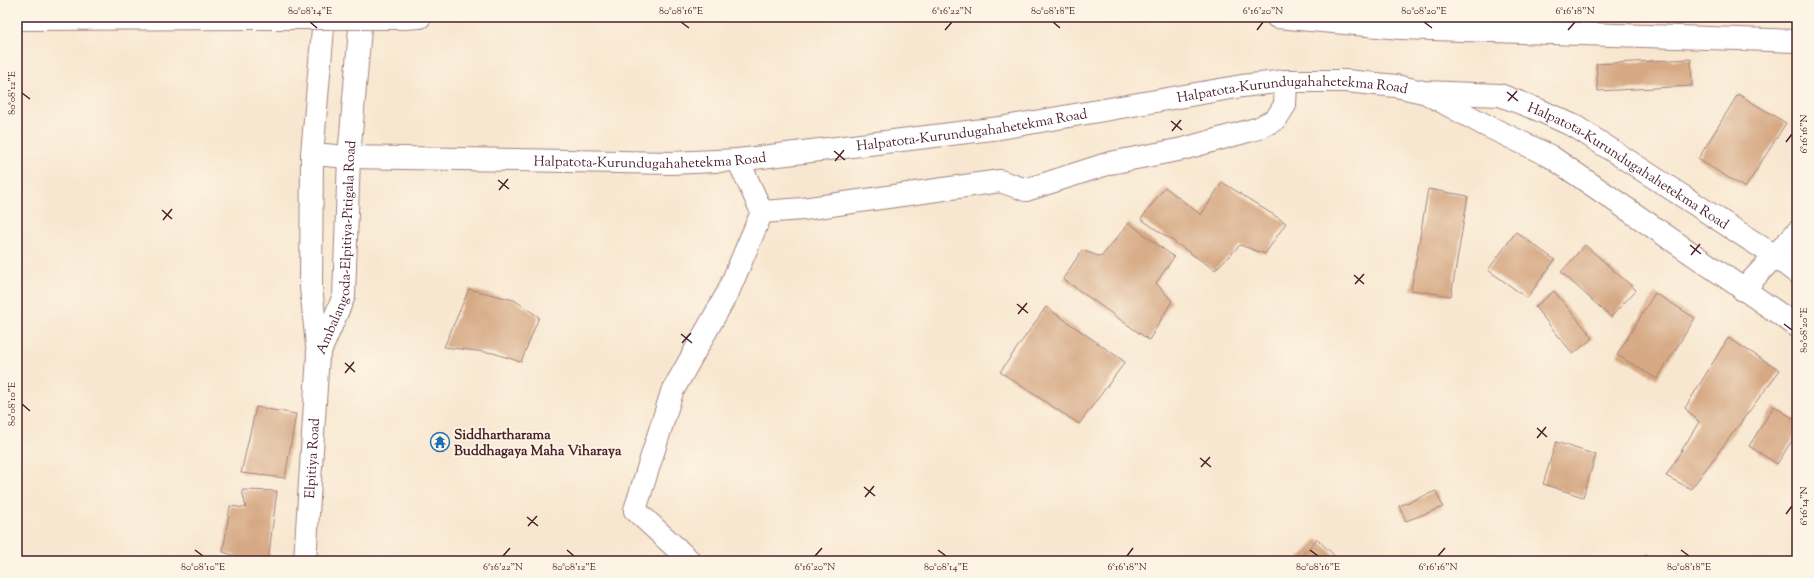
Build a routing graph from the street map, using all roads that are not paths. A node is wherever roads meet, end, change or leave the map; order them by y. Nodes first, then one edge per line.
1 (324, 17) edge
2 (361, 17) edge
3 (412, 17) edge
4 (1277, 17) edge
5 (274, 18) edge
6 (17, 19) edge
7 (1797, 41) edge
8 (1286, 81) junction
9 (1423, 92) junction
10 (312, 154) junction
11 (349, 157) junction
12 (738, 160) junction
13 (762, 212) junction
14 (1797, 232) edge
15 (1774, 256) junction
16 (1797, 273) edge
17 (1743, 290) junction
18 (1796, 322) edge
19 (318, 355) junction
20 (305, 561) edge
21 (690, 561) edge

1 - 10 main road, Ambalangoda-Elpitiya-Pitigala Road
2 - 11 main road, Ambalangoda-Elpitiya-Pitigala Road
3 - 5 main road, bridge
4 - 7 main road
5 - 6 main road
8 - 9 main road, Halpatota-Kurundugahahetekma Road
8 - 12 main road, Halpatota-Kurundugahahetekma Road
8 - 13 main road
9 - 15 main road, Halpatota-Kurundugahahetekma Road
9 - 17 main road, Halpatota-Kurundugahahetekma Road
10 - 11 main road, Halpatota-Kurundugahahetekma Road
10 - 19 main road, Ambalangoda-Elpitiya-Pitigala Road
11 - 12 main road, Halpatota-Kurundugahahetekma Road
11 - 19 main road, Ambalangoda-Elpitiya-Pitigala Road
12 - 13 main road
13 - 21 main road
14 - 15 main road
15 - 16 main road, Halpatota-Kurundugahahetekma Road
15 - 17 main road
17 - 18 main road, Halpatota-Kurundugahahetekma Road
19 - 20 main road, Elpitiya Road

